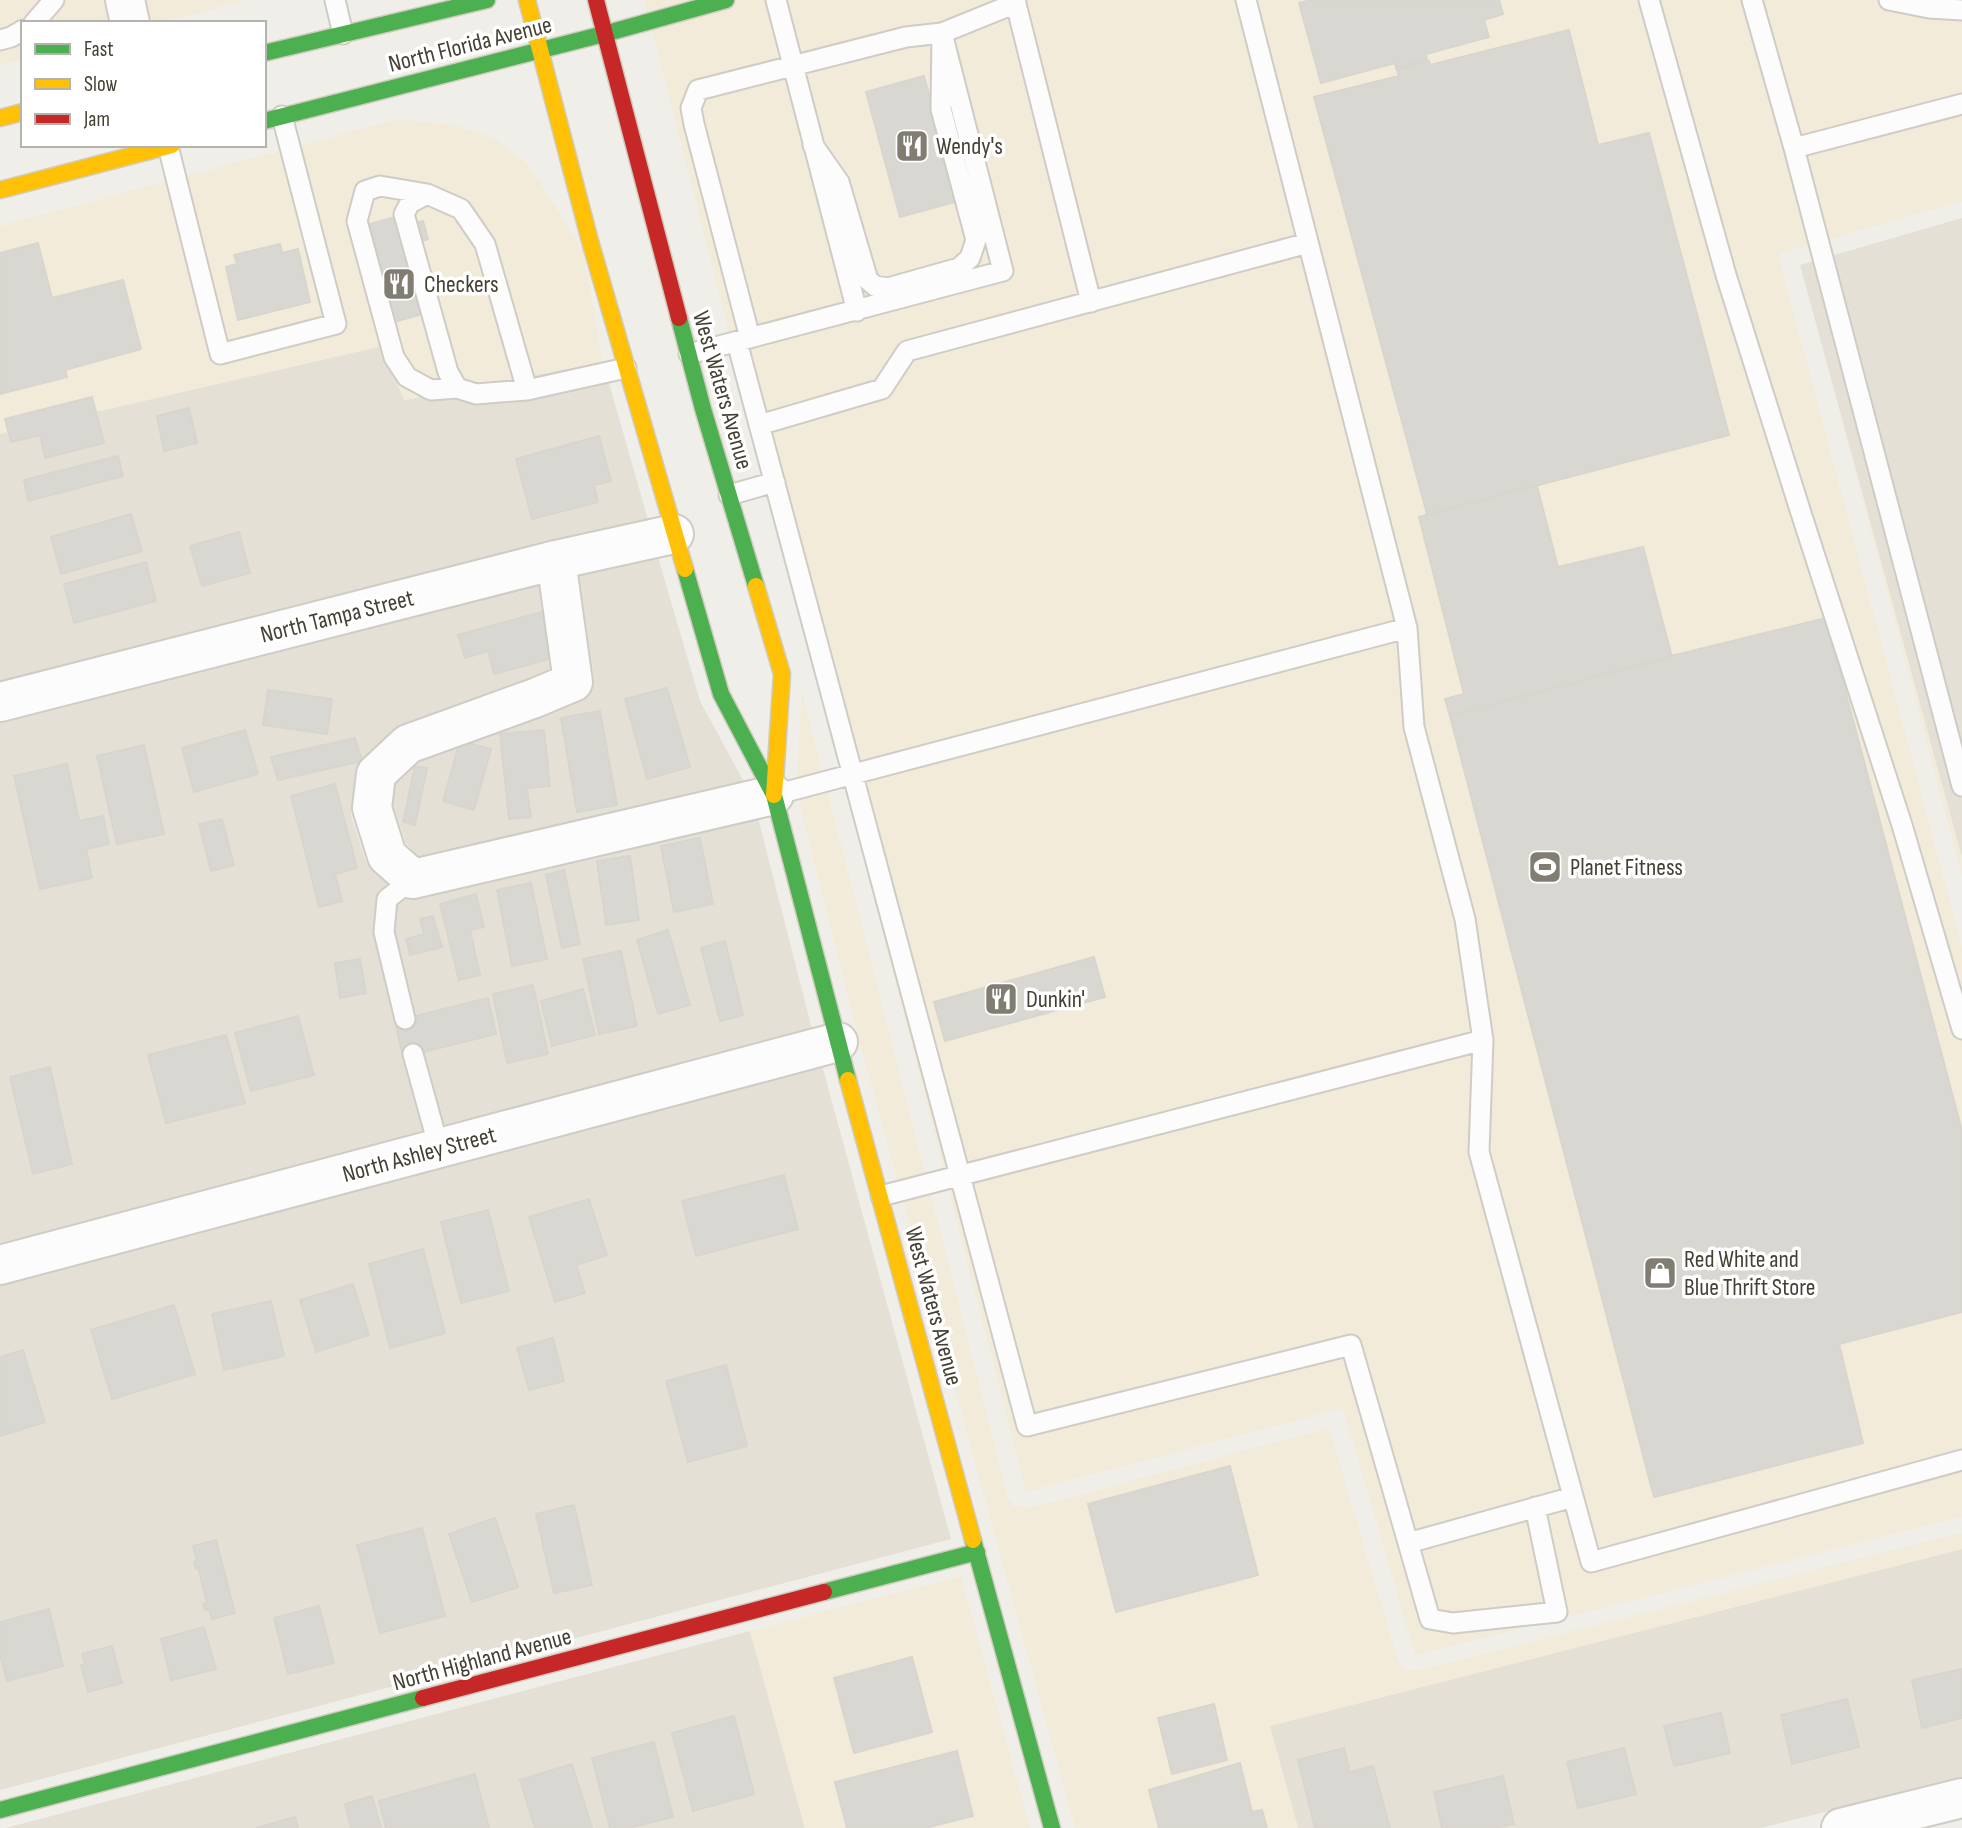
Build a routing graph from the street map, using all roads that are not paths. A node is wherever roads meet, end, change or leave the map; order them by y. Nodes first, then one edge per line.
1 (54, 0) edge
2 (125, 0) edge
3 (335, 0) edge
4 (487, 0) edge
5 (527, 0) edge
6 (596, 0) edge
7 (726, 0) edge
8 (776, 0) edge
9 (1245, 0) edge
10 (1649, 0) edge
11 (1752, 0) edge
12 (1889, 0) edge
13 (1015, 2) edge
14 (1962, 10) edge
15 (36, 21) edge
16 (130, 21) edge
17 (21, 31) edge
18 (942, 33) junction
19 (343, 34) junction
20 (604, 34) junction
21 (0, 40) edge
22 (540, 50) junction
23 (266, 52) edge
24 (792, 65) junction
25 (1962, 104) edge
26 (21, 113) edge
27 (0, 118) edge
28 (273, 119) edge
29 (813, 145) junction
30 (166, 147) edge
31 (170, 147) edge
32 (1794, 148) junction
33 (0, 190) edge
34 (427, 194) junction
35 (1308, 243) junction
36 (1091, 302) junction
37 (857, 311) junction
38 (744, 340) junction
39 (689, 354) junction
40 (626, 368) junction
41 (457, 388) junction
42 (527, 390) junction
43 (759, 425) junction
44 (775, 482) junction
45 (729, 495) junction
46 (674, 534) junction
47 (556, 560) junction
48 (1407, 628) junction
49 (0, 702) edge
50 (852, 772) junction
51 (1962, 786) edge
52 (774, 794) junction
53 (413, 879) junction
54 (405, 1018) dead end
55 (1962, 1029) edge
56 (1482, 1040) junction
57 (838, 1041) junction
58 (413, 1054) dead end
59 (439, 1148) junction
60 (960, 1175) junction
61 (881, 1196) junction
62 (0, 1265) edge
63 (1962, 1460) edge
64 (1573, 1497) junction
65 (1535, 1507) junction
66 (1408, 1544) junction
67 (976, 1552) junction
68 (1962, 1798) edge
69 (0, 1810) edge
70 (1052, 1828) edge
71 (1841, 1828) edge

1 - 15 lane
2 - 16 street
3 - 19 lane
4 - 19 main road, North Florida Avenue
5 - 22 main road, West Waters Avenue
6 - 20 main road, West Waters Avenue
7 - 20 main road, North Florida Avenue
8 - 24 lane
9 - 35 lane
10 - 55 lane
11 - 32 lane
12 - 14 lane
13 - 18 lane
13 - 36 lane
17 - 21 lane
18 - 24 lane
18 - 29 lane
18 - 37 lane
19 - 23 main road, North Florida Avenue
20 - 22 main road, North Florida Avenue
20 - 39 main road, West Waters Avenue
22 - 28 main road, North Florida Avenue
22 - 40 main road, West Waters Avenue
24 - 29 lane
24 - 38 lane
25 - 32 lane
26 - 27 main road
28 - 31 lane
29 - 37 lane
30 - 33 main road
32 - 51 lane
34 - 41 lane
34 - 41 lane
34 - 42 lane
35 - 36 lane
35 - 48 lane
36 - 43 lane
37 - 38 lane
38 - 39 lane
38 - 43 lane
39 - 45 main road, West Waters Avenue
40 - 42 lane
40 - 46 main road, West Waters Avenue
41 - 42 lane
43 - 44 lane
44 - 45 lane
44 - 50 lane
45 - 52 main road, West Waters Avenue
46 - 47 street, North Tampa Street
46 - 52 main road, West Waters Avenue
47 - 49 street, North Tampa Street
47 - 53 street
48 - 50 lane
48 - 56 lane
50 - 52 lane
50 - 60 lane
52 - 53 street
52 - 57 main road, West Waters Avenue
53 - 54 lane
56 - 60 lane
56 - 64 lane
57 - 59 street, North Ashley Street
57 - 61 main road, West Waters Avenue
58 - 59 lane
59 - 62 street, North Ashley Street
60 - 61 lane
60 - 66 lane
61 - 67 main road, West Waters Avenue
63 - 64 lane
64 - 65 lane
65 - 66 lane
65 - 66 lane
67 - 69 main road, North Highland Avenue
67 - 70 main road, West Waters Avenue
68 - 71 street

